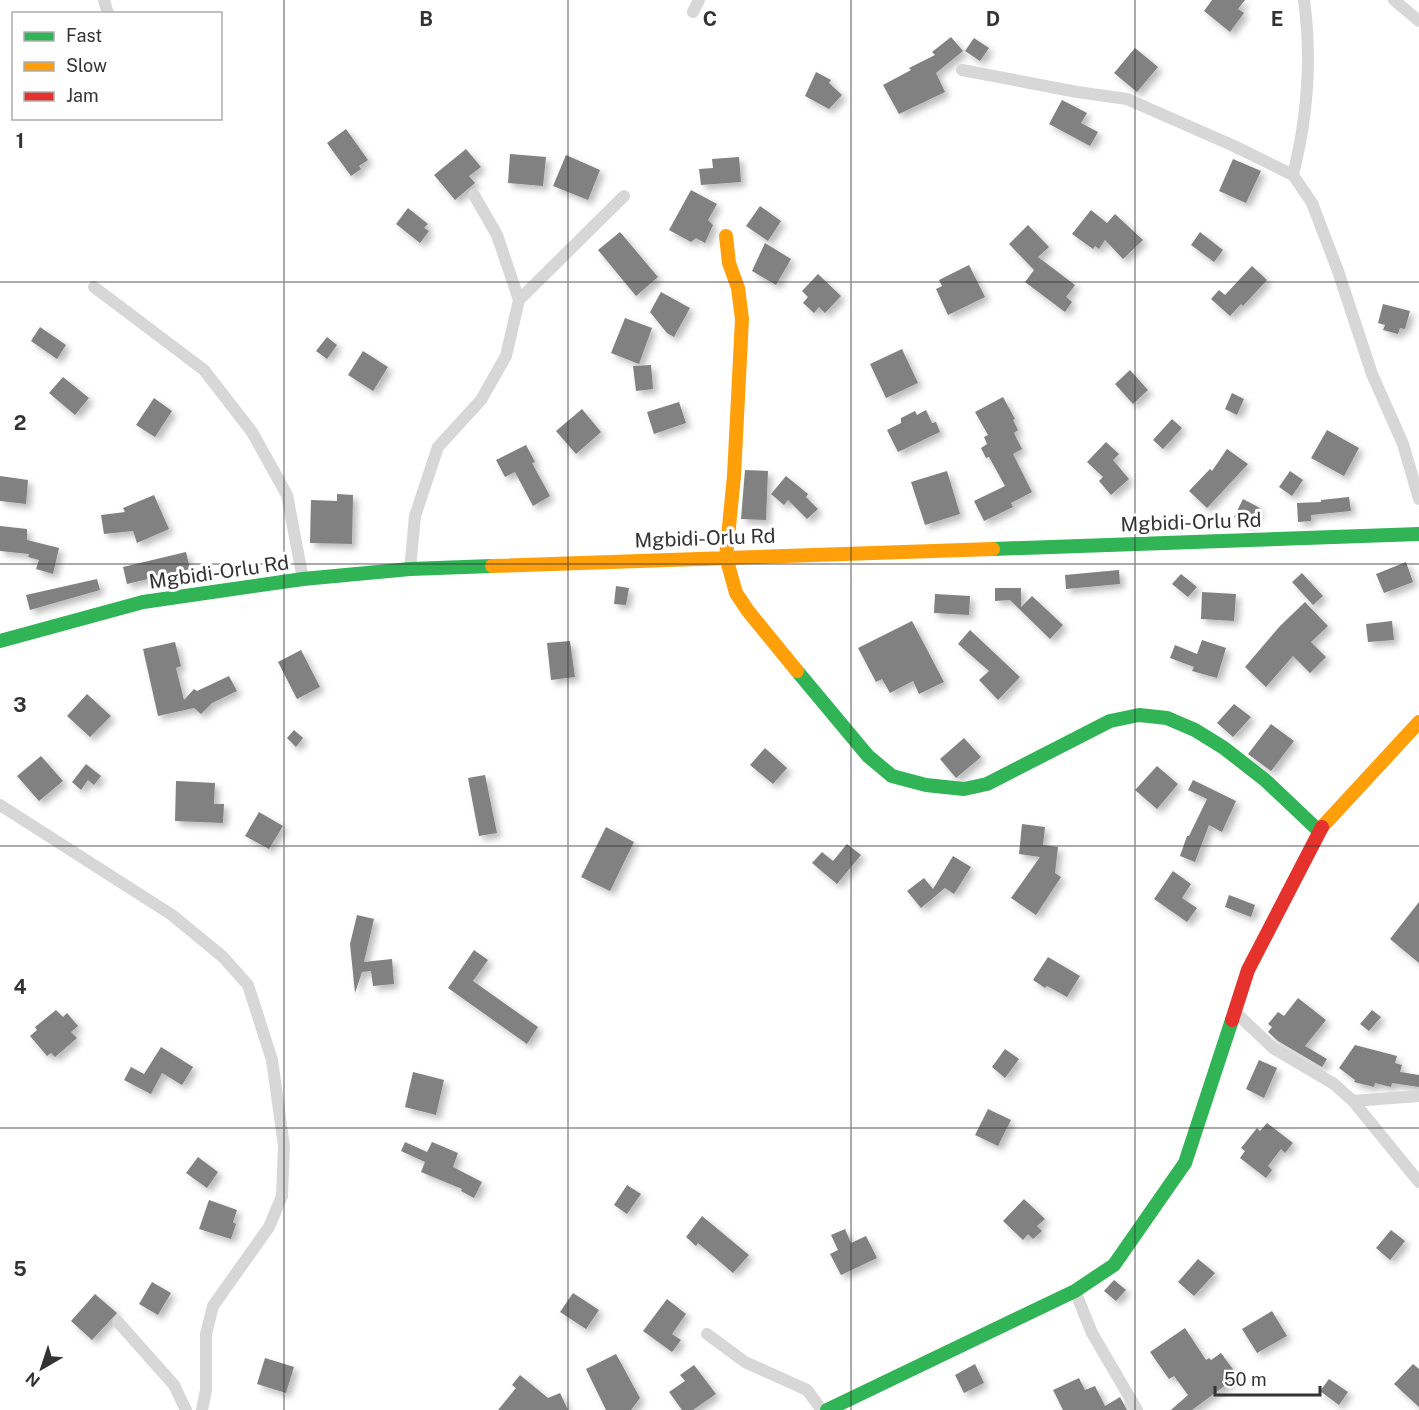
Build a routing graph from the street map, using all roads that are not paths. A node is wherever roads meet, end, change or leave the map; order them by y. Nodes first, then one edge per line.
1 (699, 0) edge
2 (1305, 0) edge
3 (1394, 0) edge
4 (693, 12) dead end
5 (1417, 15) edge
6 (962, 70) dead end
7 (1293, 175) junction
8 (474, 195) dead end
9 (624, 196) dead end
10 (726, 236) dead end
11 (94, 287) dead end
12 (519, 300) junction
13 (1419, 499) edge
14 (1419, 534) edge
15 (726, 557) junction
16 (410, 569) junction
17 (303, 579) junction
18 (0, 641) edge
19 (1419, 722) edge
20 (0, 805) edge
21 (1319, 831) junction
22 (1234, 1011) junction
23 (1419, 1096) edge
24 (1353, 1101) junction
25 (1419, 1182) edge
26 (1075, 1291) junction
27 (118, 1322) dead end
28 (707, 1334) dead end
29 (186, 1410) edge
30 (202, 1410) edge
31 (822, 1410) edge
32 (827, 1410) edge
33 (1137, 1410) edge

1 - 4 street
2 - 7 street
3 - 5 street
6 - 7 street
7 - 13 street
8 - 12 street
9 - 12 street
10 - 15 street
11 - 17 street
12 - 16 street
14 - 15 street, Mgbidi-Orlu Rd
15 - 16 street, Mgbidi-Orlu Rd
15 - 21 street
16 - 17 street, Mgbidi-Orlu Rd
17 - 18 street, Mgbidi-Orlu Rd
19 - 21 street
20 - 30 street
21 - 22 street
22 - 24 street
22 - 26 street
23 - 24 street
24 - 25 street
26 - 32 street
26 - 33 street
27 - 29 street
28 - 31 street

